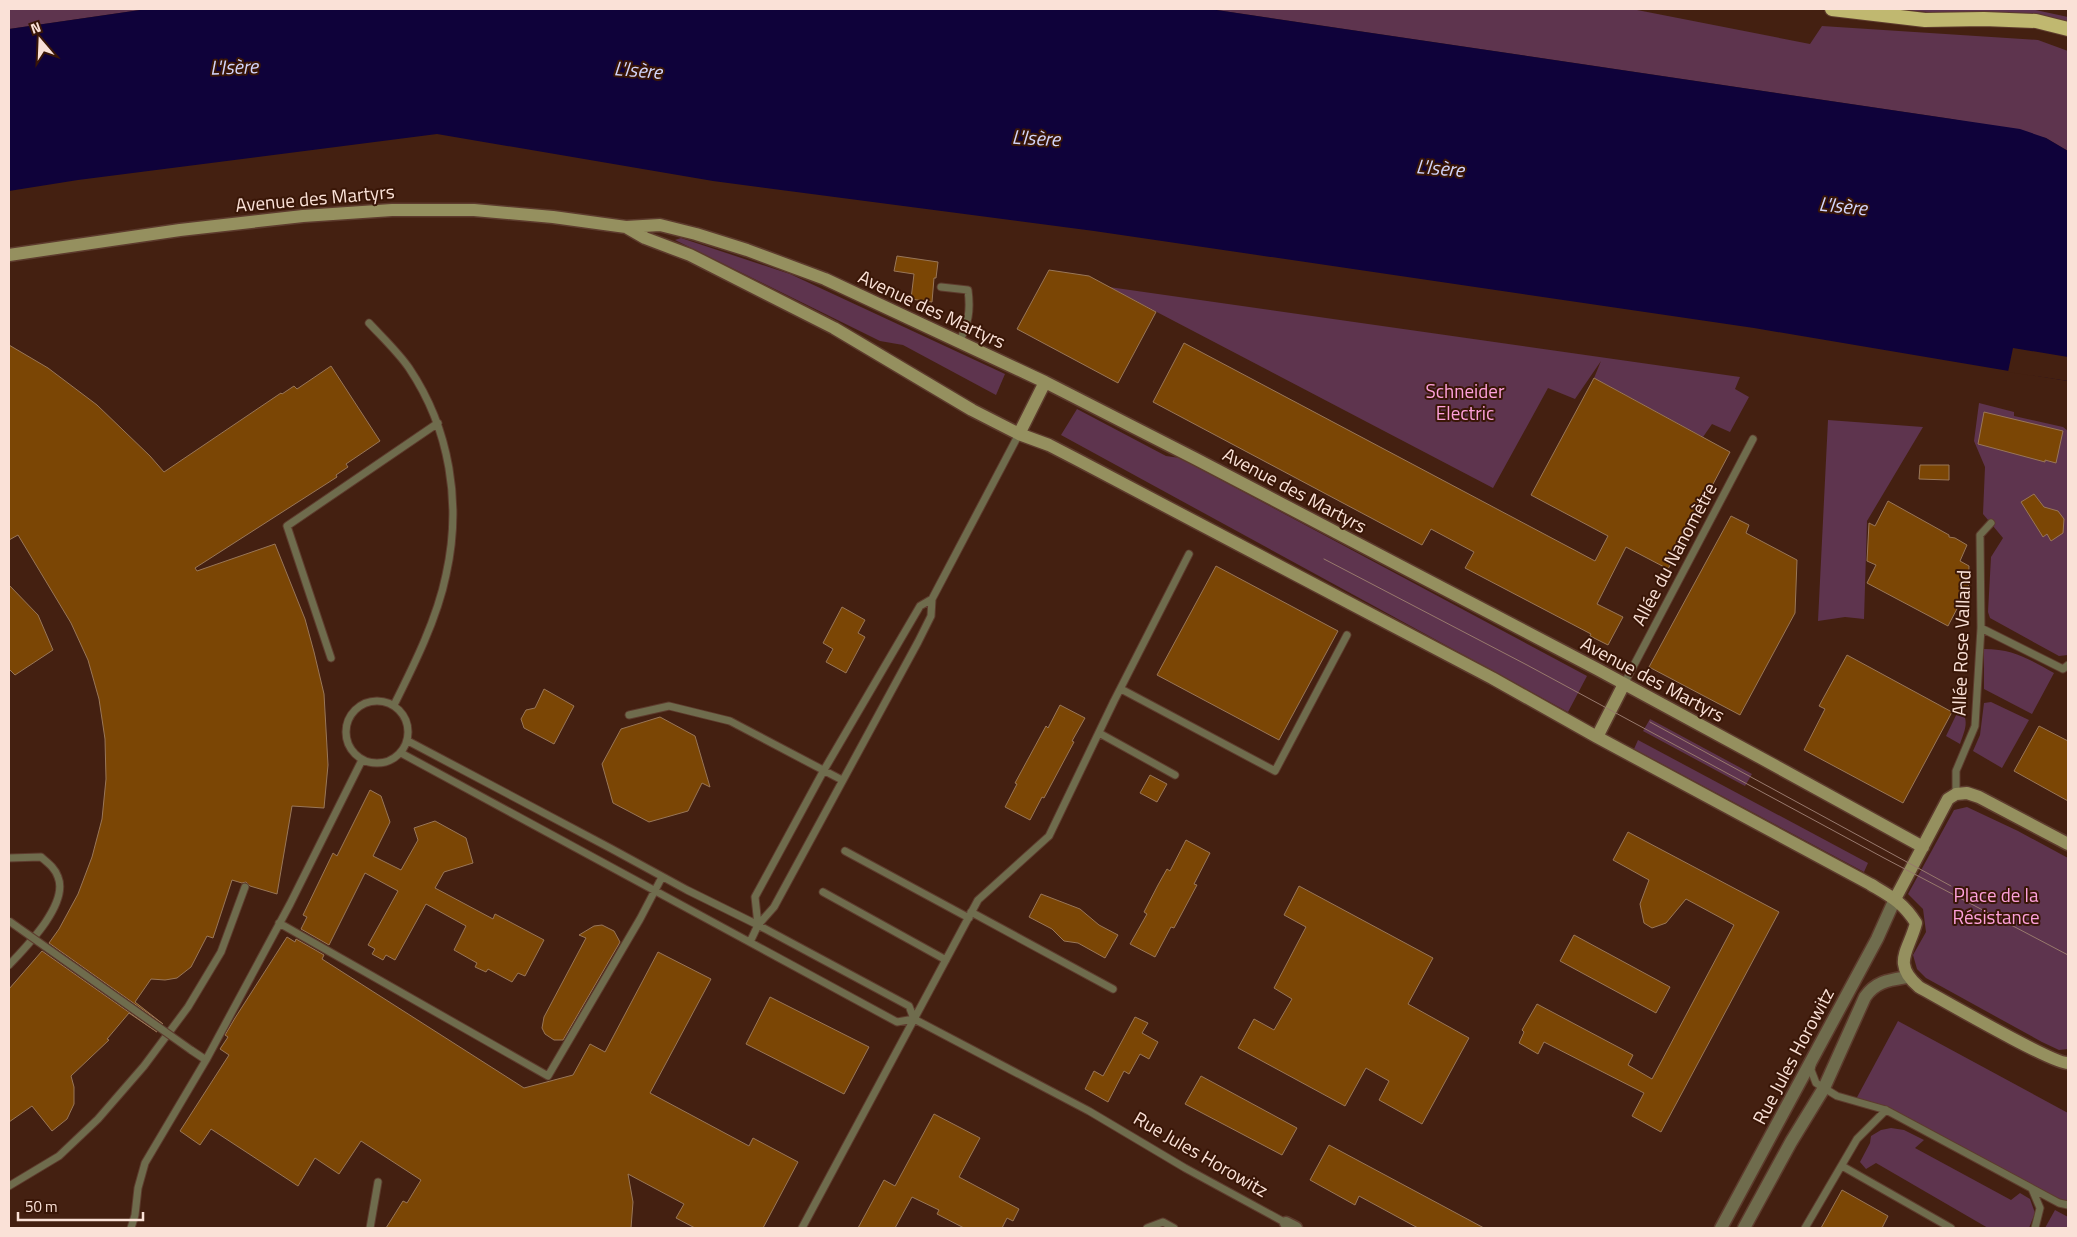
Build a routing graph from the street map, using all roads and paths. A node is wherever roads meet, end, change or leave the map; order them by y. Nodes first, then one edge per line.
1 (1832, 9) edge
2 (2068, 29) edge
3 (626, 227) junction
4 (9, 255) edge
5 (941, 287) dead end
6 (369, 323) dead end
7 (959, 343) junction
8 (1045, 382) junction
9 (438, 423) junction
10 (1019, 434) junction
11 (1753, 439) dead end
12 (1990, 522) dead end
13 (1189, 554) dead end
14 (932, 599) junction
15 (1981, 628) junction
16 (1347, 635) dead end
17 (331, 658) dead end
18 (2068, 665) edge
19 (1624, 684) junction
20 (1121, 688) junction
21 (394, 705) junction
22 (629, 715) dead end
23 (1099, 733) junction
24 (1597, 738) junction
25 (408, 741) junction
26 (401, 753) junction
27 (362, 760) junction
28 (824, 770) junction
29 (1176, 775) dead end
30 (842, 780) junction
31 (1956, 794) junction
32 (2068, 844) edge
33 (1923, 848) junction
34 (845, 851) dead end
35 (9, 858) edge
36 (662, 877) junction
37 (244, 887) dead end
38 (655, 890) junction
39 (823, 892) dead end
40 (1895, 899) junction
41 (970, 915) junction
42 (9, 921) edge
43 (279, 924) junction
44 (758, 925) junction
45 (750, 942) junction
46 (946, 960) junction
47 (9, 965) edge
48 (1908, 977) junction
49 (1112, 989) dead end
50 (914, 1019) junction
51 (1814, 1055) junction
52 (206, 1060) junction
53 (2068, 1063) edge
54 (1824, 1088) junction
55 (1886, 1110) junction
56 (1842, 1166) junction
57 (378, 1182) dead end
58 (9, 1186) edge
59 (2032, 1189) junction
60 (2068, 1205) edge
61 (1291, 1226) edge
62 (131, 1228) edge
63 (370, 1228) edge
64 (802, 1228) edge
65 (1147, 1228) edge
66 (1174, 1228) edge
67 (1721, 1228) edge
68 (1744, 1228) edge
69 (1805, 1228) edge
70 (1951, 1228) edge
71 (2035, 1228) edge

1 - 2 highway
3 - 4 main road, Avenue des Martyrs
3 - 7 main road, Avenue des Martyrs
3 - 10 main road, Avenue des Martyrs
5 - 7 lane
6 - 9 lane
7 - 8 main road, Avenue des Martyrs
8 - 10 main road
8 - 19 main road, Avenue des Martyrs
9 - 17 lane
9 - 21 lane
10 - 14 lane
10 - 24 main road, Avenue des Martyrs
11 - 19 lane, Allée du Nanomètre
12 - 15 lane, Allée Rose Valland
13 - 20 lane
14 - 28 lane
14 - 30 lane
15 - 18 lane
15 - 31 lane, Allée Rose Valland
16 - 20 lane
19 - 24 main road
19 - 33 main road, Avenue des Martyrs
20 - 23 lane
21 - 25 lane
21 - 27 lane
22 - 28 lane
23 - 29 lane
23 - 41 lane
24 - 40 main road, Avenue des Martyrs
25 - 26 lane
25 - 36 lane
26 - 27 lane
26 - 38 lane
27 - 43 lane
28 - 30 lane
28 - 44 lane
30 - 44 lane
31 - 32 main road
31 - 33 main road
33 - 40 main road
34 - 41 lane
35 - 47 lane
36 - 38 lane
36 - 44 lane
37 - 58 lane
38 - 43 lane
38 - 45 lane
39 - 46 lane
40 - 48 main road
40 - 51 street, Rue Jules Horowitz
41 - 46 lane
41 - 49 lane
42 - 52 lane, bridge
43 - 52 lane
44 - 45 lane
44 - 50 lane
45 - 50 lane
46 - 50 lane
48 - 53 main road
48 - 54 street, Rue Jules Horowitz
50 - 61 lane, Rue Jules Horowitz
50 - 64 lane
51 - 54 lane
51 - 67 street, Rue Jules Horowitz
52 - 62 lane
54 - 55 lane
54 - 68 street, Rue Jules Horowitz
55 - 56 lane
55 - 59 lane
56 - 69 lane
56 - 70 lane
57 - 63 lane
59 - 60 lane
59 - 71 lane
65 - 66 lane

